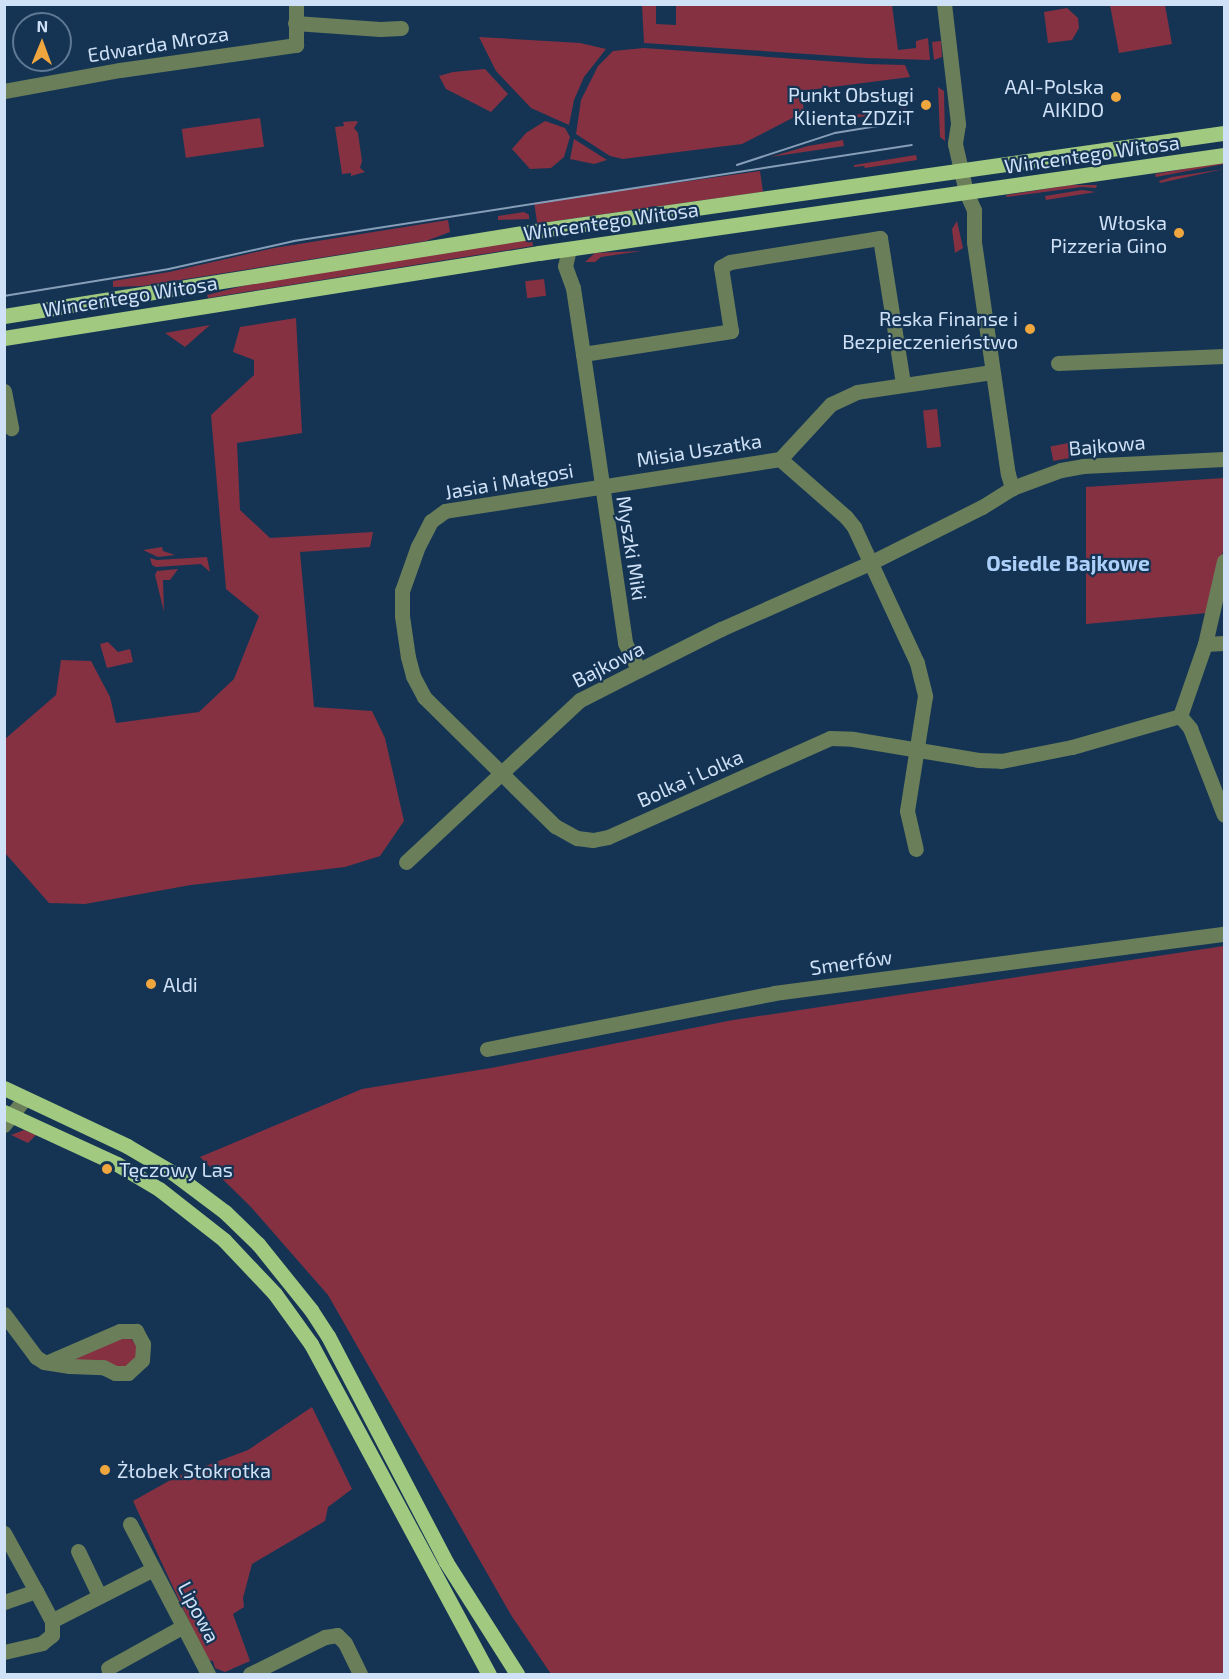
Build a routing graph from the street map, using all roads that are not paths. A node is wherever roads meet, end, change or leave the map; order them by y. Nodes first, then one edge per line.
1 (296, 4) edge
2 (944, 4) edge
3 (295, 23) junction
4 (401, 28) dead end
5 (4, 90) edge
6 (1224, 133) edge
7 (1224, 155) edge
8 (962, 171) junction
9 (966, 192) junction
10 (565, 227) junction
11 (569, 249) junction
12 (4, 316) edge
13 (4, 338) edge
14 (583, 354) junction
15 (1224, 356) edge
16 (1058, 363) dead end
17 (992, 372) junction
18 (903, 384) junction
19 (4, 391) edge
20 (11, 428) dead end
21 (780, 459) junction
22 (1224, 459) edge
23 (601, 487) junction
24 (1012, 488) junction
25 (1224, 561) edge
26 (870, 563) junction
27 (1224, 643) edge
28 (1205, 644) junction
29 (639, 670) junction
30 (1180, 716) junction
31 (918, 748) junction
32 (501, 771) junction
33 (1224, 815) edge
34 (916, 849) dead end
35 (406, 862) dead end
36 (1224, 934) edge
37 (487, 1048) dead end
38 (4, 1088) edge
39 (25, 1098) junction
40 (7, 1118) edge
41 (4, 1314) edge
42 (48, 1362) junction
43 (130, 1524) dead end
44 (4, 1533) edge
45 (78, 1551) dead end
46 (153, 1569) junction
47 (36, 1591) junction
48 (99, 1595) junction
49 (4, 1602) edge
50 (57, 1618) dead end
51 (182, 1627) junction
52 (4, 1652) edge
53 (108, 1668) dead end
54 (208, 1674) edge
55 (250, 1674) edge
56 (360, 1674) edge
57 (489, 1674) edge
58 (517, 1674) edge

1 - 3 street, Edwarda Mroza
2 - 8 street
3 - 4 street
3 - 5 street, Edwarda Mroza
6 - 8 main road, Wincentego Witosa
7 - 9 main road, Wincentego Witosa
8 - 9 street
8 - 10 main road, Wincentego Witosa
9 - 11 main road, Wincentego Witosa
9 - 17 street
10 - 11 street, Myszki Miki
10 - 12 main road, Wincentego Witosa
11 - 13 main road, Wincentego Witosa
11 - 14 street, Myszki Miki
14 - 18 street
14 - 23 street, Myszki Miki
15 - 16 street
17 - 18 street, Misia Uszatka
17 - 24 street
18 - 21 street, Misia Uszatka
19 - 20 street
21 - 23 street, Misia Uszatka
21 - 26 street
22 - 24 street, Bajkowa
23 - 29 street, Myszki Miki
23 - 32 street, Jasia i Małgosi
24 - 26 street, Bajkowa
25 - 28 street
26 - 29 street, Bajkowa
26 - 31 street
27 - 28 street
28 - 30 street
29 - 32 street, Bajkowa
30 - 31 street, Bolka i Lolka
30 - 33 street
31 - 32 street, Bolka i Lolka
31 - 34 street
32 - 35 street, Bajkowa
36 - 37 street, Smerfów
38 - 39 main road
39 - 40 street
39 - 58 main road
40 - 57 main road
41 - 42 street
42 - 42 street
43 - 46 street, Lipowa
44 - 47 street
45 - 48 street
46 - 48 street, Lipowa
46 - 51 street, Lipowa
47 - 49 street
47 - 52 street
48 - 50 street, Lipowa
51 - 53 street
51 - 54 street, Lipowa
55 - 56 street

